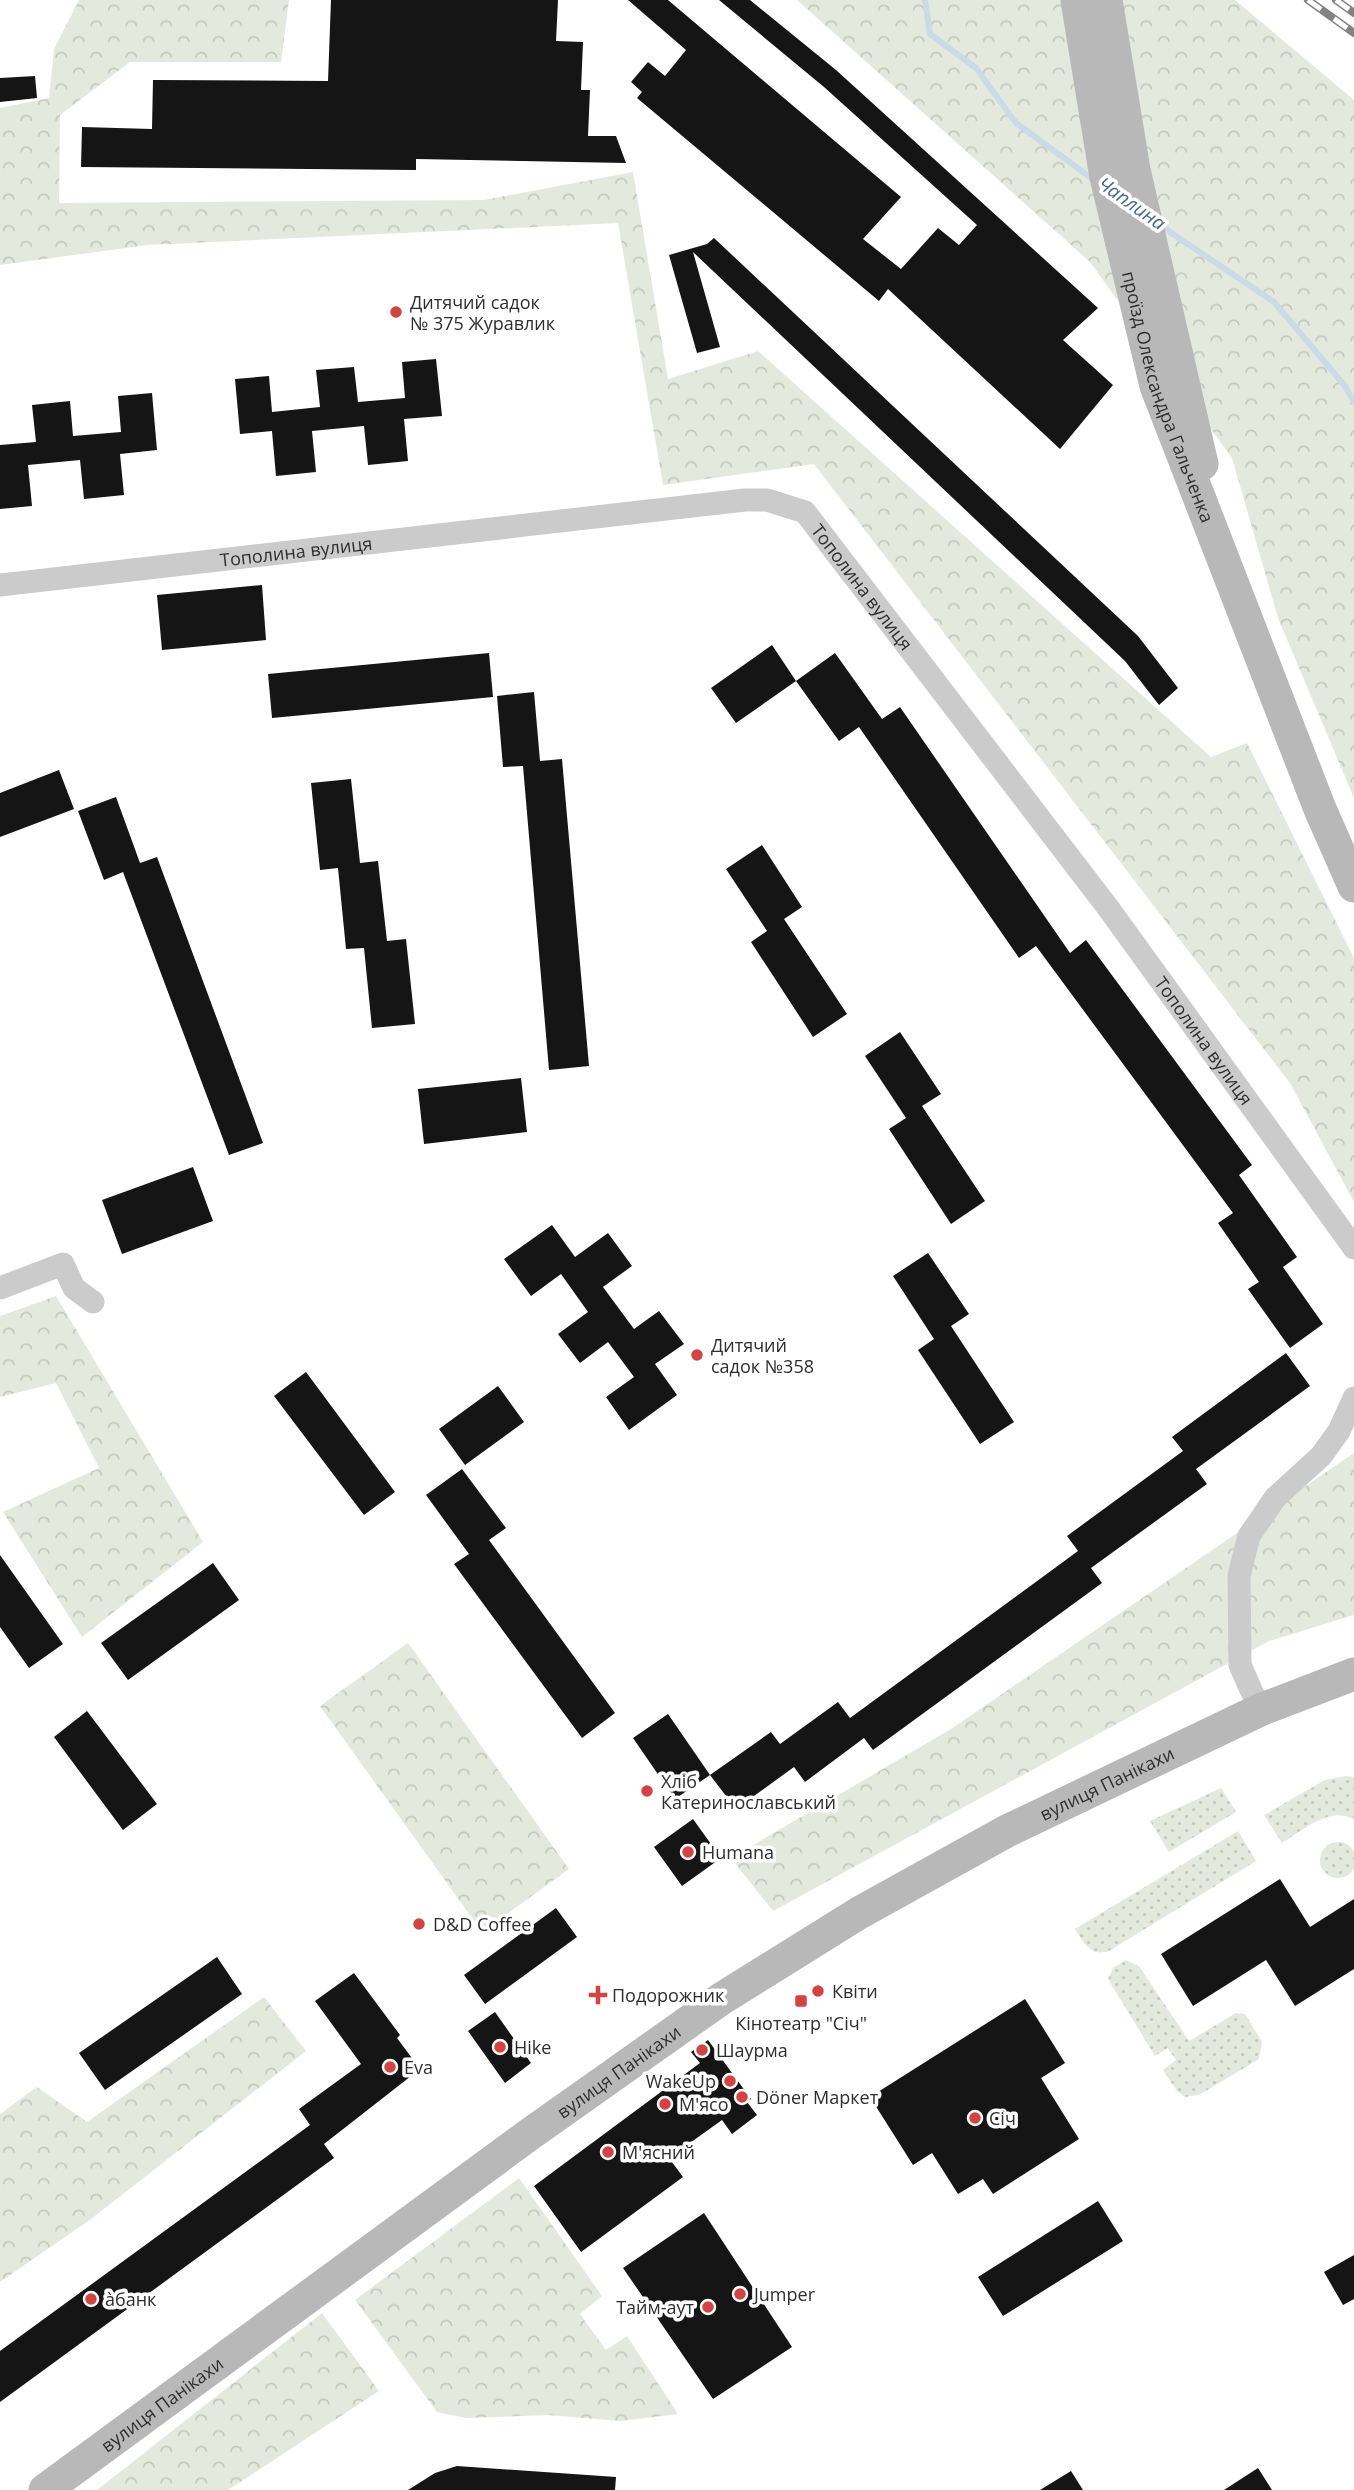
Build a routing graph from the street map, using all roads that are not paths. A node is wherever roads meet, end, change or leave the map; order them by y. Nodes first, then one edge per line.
1 (1077, 0) edge
2 (1106, 0) edge
3 (1209, 519) junction
4 (0, 584) edge
5 (1354, 886) edge
6 (1354, 1248) edge
7 (0, 1288) edge
8 (93, 1302) dead end
9 (1354, 1398) edge
10 (1354, 1674) edge
11 (1260, 1710) junction
12 (45, 2490) edge

1 - 3 street, проїзд Олександра Гальченка
2 - 3 street, проїзд Олександра Гальченка
3 - 5 street
4 - 6 street, Тополина вулиця
7 - 8 street
9 - 11 street
10 - 11 street, вулиця Панікахи
11 - 12 street, вулиця Панікахи

